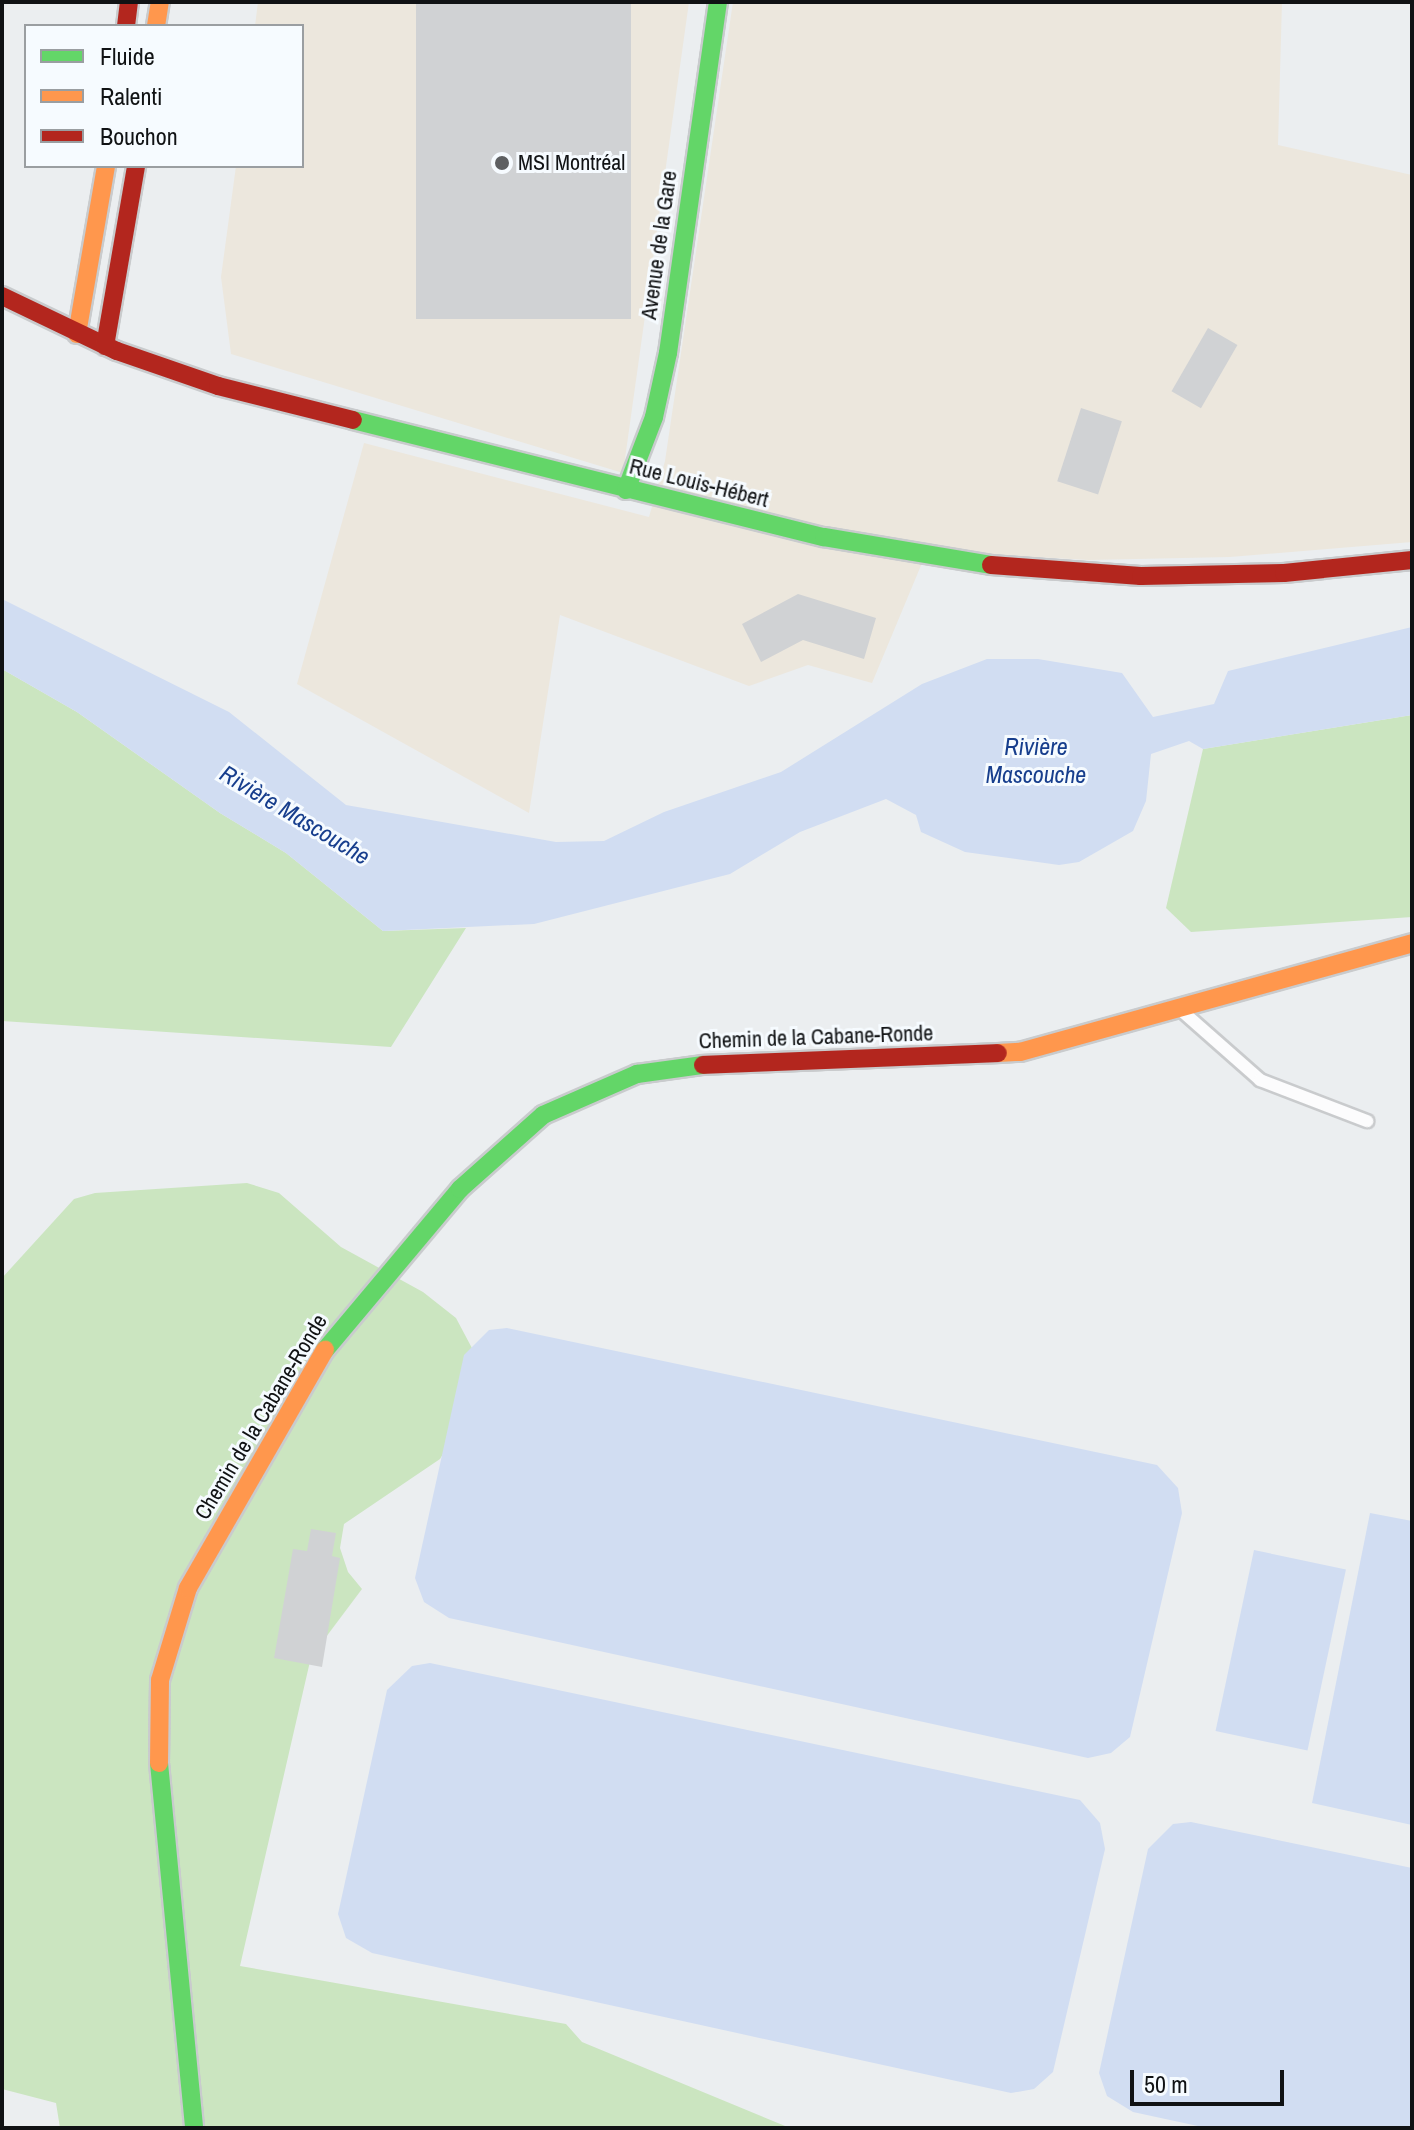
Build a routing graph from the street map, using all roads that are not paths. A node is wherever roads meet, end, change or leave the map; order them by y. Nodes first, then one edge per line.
1 (129, 2) edge
2 (160, 2) edge
3 (718, 2) edge
4 (126, 24) edge
5 (156, 24) edge
6 (106, 168) edge
7 (136, 168) edge
8 (2, 296) edge
9 (77, 334) junction
10 (105, 346) junction
11 (626, 490) junction
12 (1412, 560) edge
13 (1412, 943) edge
14 (1180, 1010) junction
15 (1367, 1121) dead end
16 (194, 2128) edge

1 - 4 main road
2 - 5 main road
3 - 11 main road, Avenue de la Gare
6 - 9 main road
7 - 10 main road
8 - 9 main road, Rue Louis-Hébert
9 - 10 main road, Rue Louis-Hébert
10 - 11 main road, Rue Louis-Hébert
11 - 12 main road, Rue Louis-Hébert
13 - 14 main road, Chemin de la Cabane-Ronde
14 - 15 lane
14 - 16 main road, Chemin de la Cabane-Ronde

